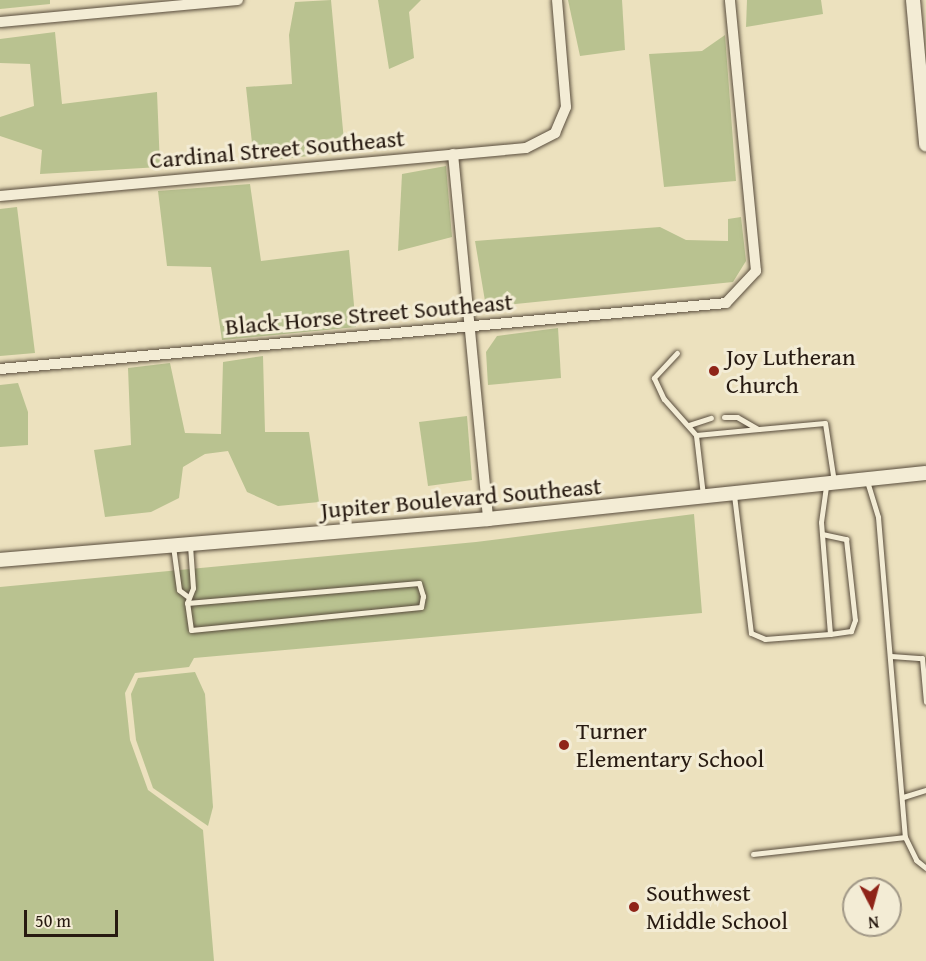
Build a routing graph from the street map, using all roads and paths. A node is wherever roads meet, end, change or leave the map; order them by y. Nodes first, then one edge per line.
1 (238, 0) edge
2 (557, 0) edge
3 (730, 0) edge
4 (913, 0) edge
5 (0, 22) edge
6 (921, 37) edge
7 (926, 144) edge
8 (453, 154) junction
9 (0, 196) edge
10 (470, 326) junction
11 (678, 353) dead end
12 (0, 369) edge
13 (724, 417) dead end
14 (711, 418) dead end
15 (689, 425) junction
16 (759, 429) junction
17 (696, 435) junction
18 (926, 473) edge
19 (866, 479) junction
20 (830, 483) junction
21 (734, 493) junction
22 (703, 496) junction
23 (488, 519) junction
24 (822, 534) junction
25 (190, 544) junction
26 (173, 546) junction
27 (0, 560) edge
28 (187, 600) junction
29 (830, 634) junction
30 (891, 656) junction
31 (926, 702) edge
32 (926, 790) edge
33 (903, 797) junction
34 (905, 837) junction
35 (753, 854) dead end
36 (926, 868) edge

1 - 5 street
2 - 8 street, Cardinal Street Southeast
3 - 10 street, Black Horse Street Southeast
4 - 6 street
6 - 7 street
8 - 9 street, Cardinal Street Southeast
8 - 10 street
10 - 12 street, Black Horse Street Southeast
10 - 23 street
11 - 15 lane
13 - 16 lane
14 - 15 lane
15 - 17 lane
16 - 17 lane
16 - 20 lane
17 - 22 lane
18 - 19 street, Jupiter Boulevard Southeast
19 - 20 street, Jupiter Boulevard Southeast
19 - 30 lane
20 - 21 street, Jupiter Boulevard Southeast
20 - 24 lane
21 - 22 street, Jupiter Boulevard Southeast
21 - 29 lane
22 - 23 street, Jupiter Boulevard Southeast
23 - 25 street, Jupiter Boulevard Southeast
24 - 29 lane
24 - 29 lane
25 - 26 street, Jupiter Boulevard Southeast
25 - 28 lane
26 - 27 street, Jupiter Boulevard Southeast
26 - 28 lane
28 - 28 lane
30 - 31 lane
30 - 33 lane
32 - 33 lane
33 - 34 lane
34 - 35 lane
34 - 36 lane

